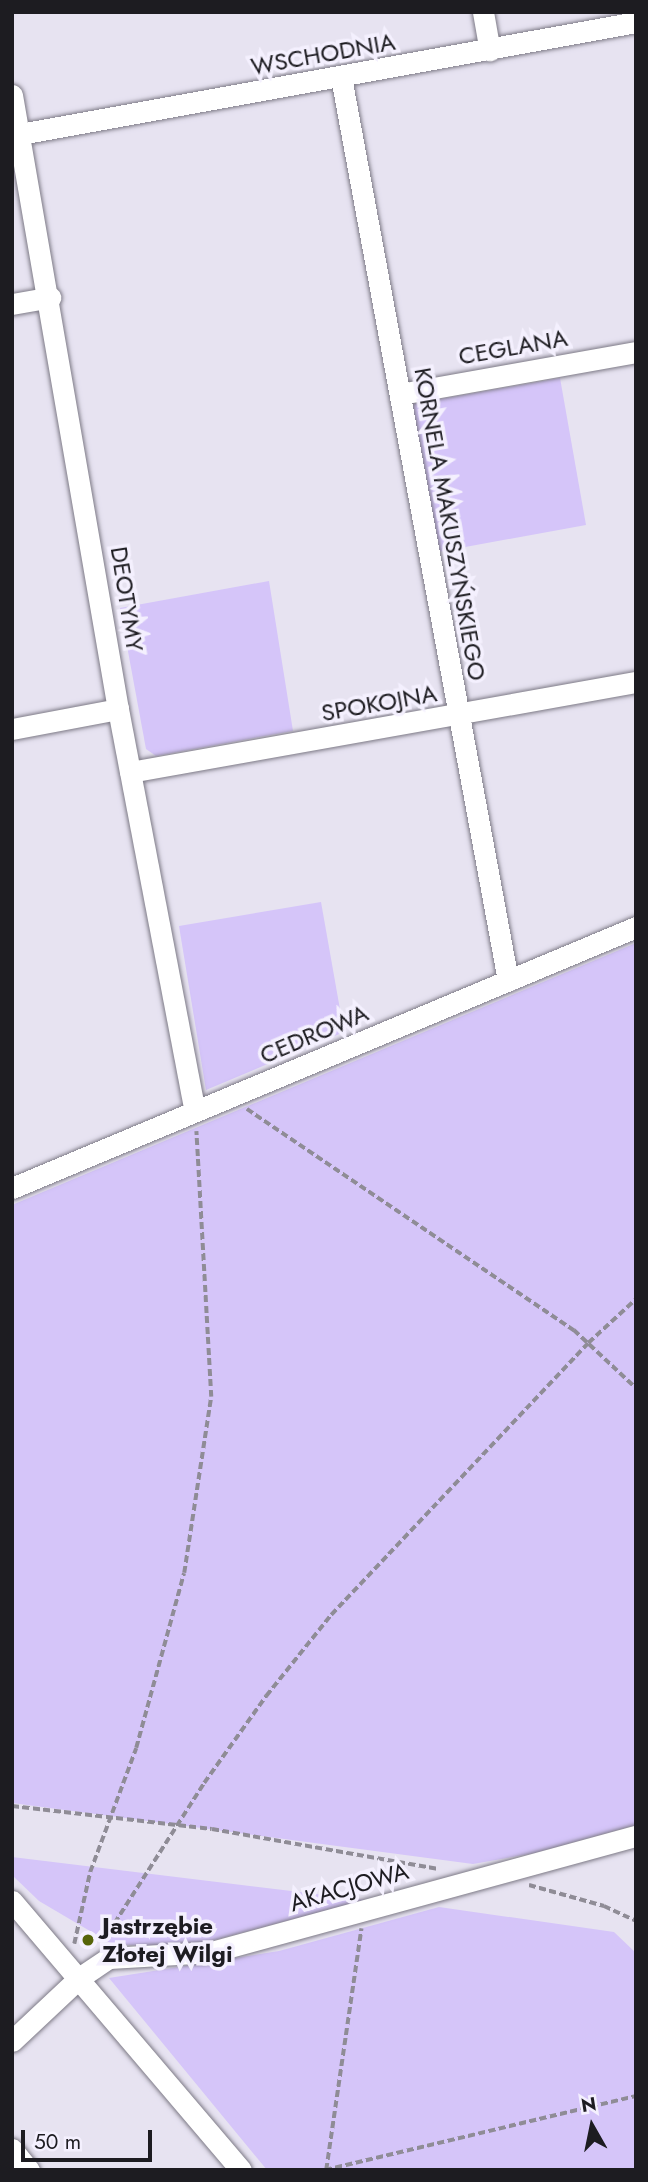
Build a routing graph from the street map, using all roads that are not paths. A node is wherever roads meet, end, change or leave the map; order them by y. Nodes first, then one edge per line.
1 (483, 12) edge
2 (636, 22) edge
3 (490, 50) junction
4 (341, 77) junction
5 (12, 95) edge
6 (20, 134) junction
7 (50, 297) junction
8 (12, 304) edge
9 (636, 352) edge
10 (400, 394) junction
11 (636, 682) edge
12 (118, 709) junction
13 (457, 716) junction
14 (12, 729) edge
15 (130, 772) junction
16 (636, 928) edge
17 (508, 981) junction
18 (195, 1111) junction
19 (12, 1188) edge
20 (636, 1836) edge
21 (12, 1901) edge
22 (80, 1971) junction
23 (12, 2040) edge
24 (12, 2149) edge
25 (29, 2170) edge
26 (241, 2170) edge

1 - 3 street
2 - 3 street, WSCHODNIA
3 - 4 street, WSCHODNIA
4 - 6 street, WSCHODNIA
4 - 10 street, KORNELA MAKUSZYŃSKIEGO
5 - 6 street, DEOTYMY
6 - 7 street, DEOTYMY
7 - 8 street
7 - 12 street, DEOTYMY
9 - 10 street, CEGLANA
10 - 13 street, KORNELA MAKUSZYŃSKIEGO
11 - 13 street, SPOKOJNA
12 - 14 street
12 - 15 street, DEOTYMY
13 - 15 street, SPOKOJNA
13 - 17 street, KORNELA MAKUSZYŃSKIEGO
15 - 18 street, DEOTYMY
16 - 17 street, CEDROWA
17 - 18 street, CEDROWA
18 - 19 street, CEDROWA
20 - 22 street, AKACJOWA
21 - 22 street
22 - 23 street
22 - 26 street
24 - 25 street

